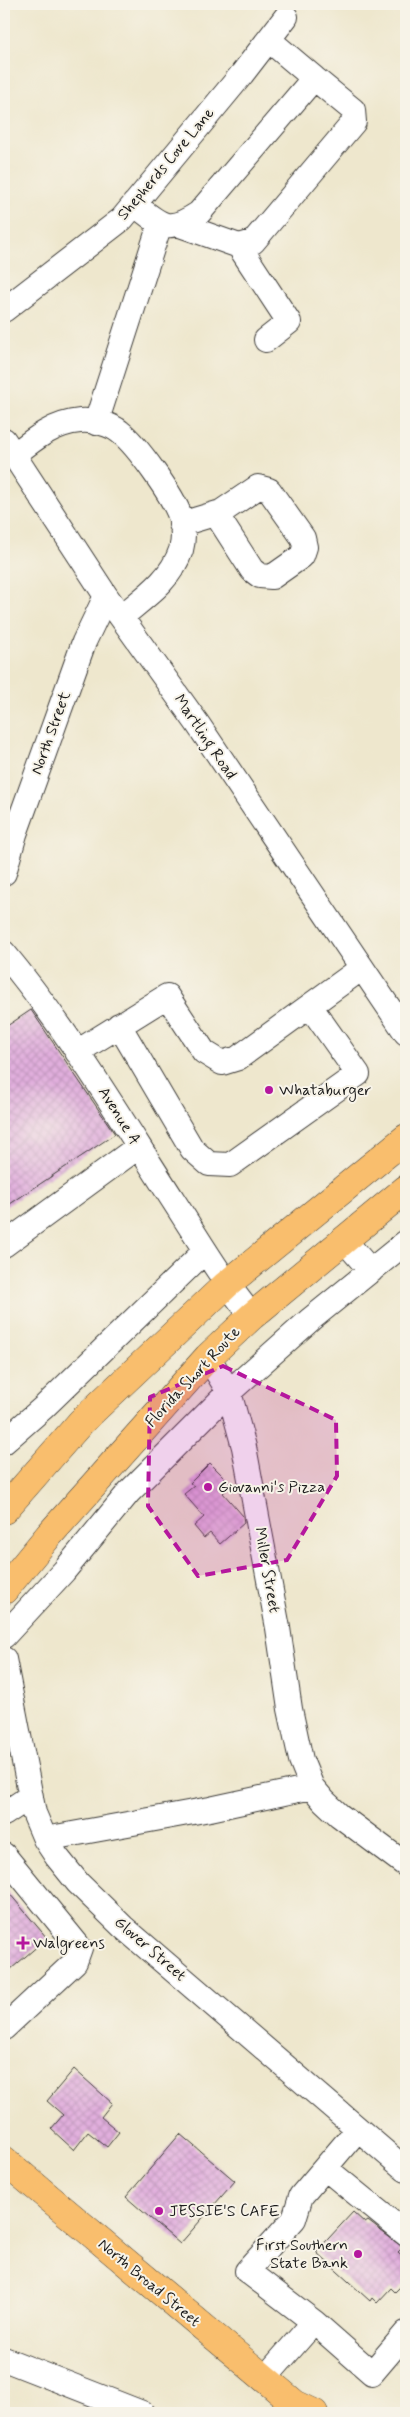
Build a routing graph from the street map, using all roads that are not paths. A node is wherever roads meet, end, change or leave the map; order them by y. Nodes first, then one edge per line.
1 (286, 17) dead end
2 (269, 40) junction
3 (314, 78) junction
4 (134, 204) junction
5 (170, 225) junction
6 (239, 246) junction
7 (4, 310) edge
8 (266, 340) dead end
9 (96, 423) junction
10 (9, 448) edge
11 (216, 514) dead end
12 (181, 524) junction
13 (106, 596) junction
14 (121, 617) junction
15 (4, 873) edge
16 (4, 953) edge
17 (362, 968) junction
18 (310, 1006) junction
19 (119, 1025) junction
20 (406, 1033) edge
21 (76, 1052) junction
22 (406, 1138) edge
23 (138, 1147) junction
24 (406, 1189) edge
25 (344, 1240) junction
26 (406, 1242) edge
27 (4, 1245) edge
28 (204, 1252) junction
29 (371, 1271) junction
30 (226, 1285) junction
31 (252, 1316) junction
32 (208, 1357) junction
33 (229, 1392) junction
34 (4, 1442) edge
35 (4, 1510) edge
36 (4, 1590) edge
37 (4, 1636) edge
38 (4, 1659) edge
39 (312, 1787) junction
40 (31, 1796) junction
41 (4, 1814) edge
42 (45, 1839) junction
43 (4, 1855) edge
44 (406, 1865) edge
45 (4, 2028) edge
46 (358, 2129) junction
47 (4, 2160) edge
48 (325, 2168) junction
49 (406, 2170) edge
50 (406, 2234) edge
51 (314, 2322) junction
52 (406, 2333) edge
53 (4, 2359) edge
54 (264, 2379) junction
55 (299, 2411) edge
56 (142, 2413) edge

1 - 2 street, Shepherds Cove Lane
2 - 3 street
2 - 4 street, Shepherds Cove Lane
3 - 5 street
3 - 6 street
4 - 5 street
4 - 7 street, Shepherds Cove Lane
5 - 6 street
5 - 9 street
6 - 8 street
9 - 10 street
9 - 12 street
10 - 13 street, Martling Road
11 - 12 street
12 - 14 street
13 - 14 street, Martling Road
13 - 15 street, North Street
14 - 17 street, Martling Road
16 - 21 street, Avenue A
17 - 18 street
17 - 20 street, Martling Road
18 - 19 street
18 - 19 street
19 - 21 street
21 - 23 street, Avenue A
22 - 30 main road
23 - 27 street
23 - 28 street, Avenue A
24 - 25 main road, Florida Short Route
25 - 29 street
25 - 31 main road, Florida Short Route
26 - 29 street
28 - 30 street, Avenue A
28 - 34 street
29 - 33 street
30 - 31 street, Avenue A
30 - 35 main road
31 - 32 main road, Florida Short Route
32 - 33 street, Miller Street
32 - 36 main road, Florida Short Route
33 - 37 street
33 - 39 street, Miller Street
38 - 40 street, Glover Street
39 - 42 street
39 - 44 street, Miller Street
40 - 41 street
40 - 42 street, Glover Street
42 - 46 street, Glover Street
43 - 45 street
46 - 48 street
46 - 49 street, Glover Street
47 - 54 main road, North Broad Street
48 - 50 street
48 - 51 street
51 - 52 street
51 - 54 street
53 - 56 street
54 - 55 main road, North Broad Street

